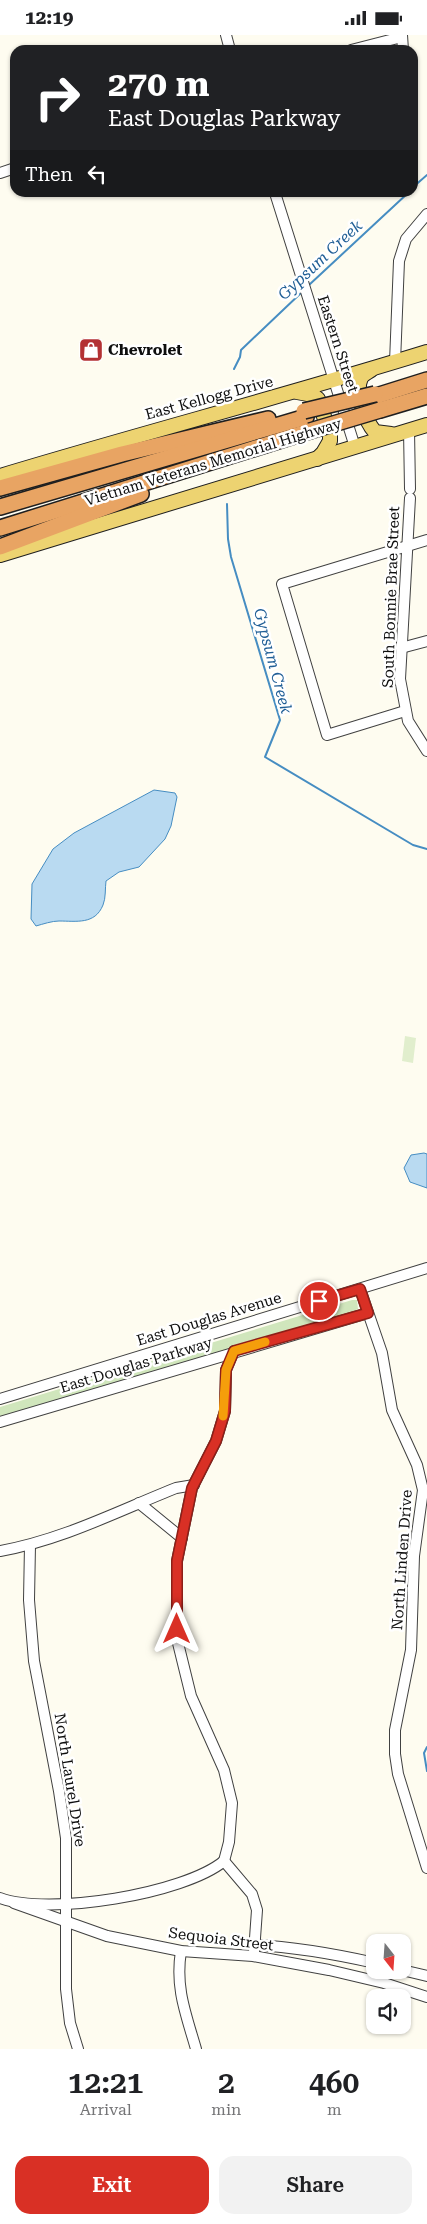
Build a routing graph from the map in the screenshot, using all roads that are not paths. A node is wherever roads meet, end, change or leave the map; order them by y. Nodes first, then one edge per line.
1 (402, 36) edge
2 (369, 45) edge
3 (276, 197) edge
4 (427, 214) edge
5 (427, 352) edge
6 (395, 362) junction
7 (374, 369) junction
8 (427, 380) edge
9 (334, 381) junction
10 (295, 392) junction
11 (422, 398) edge
12 (377, 400) junction
13 (307, 420) junction
14 (427, 425) edge
15 (403, 432) junction
16 (288, 438) junction
17 (355, 447) junction
18 (316, 459) junction
19 (0, 476) edge
20 (0, 488) edge
21 (0, 507) edge
22 (0, 528) edge
23 (427, 540) edge
24 (0, 547) edge
25 (406, 547) junction
26 (0, 555) edge
27 (427, 641) edge
28 (401, 648) junction
29 (405, 711) junction
30 (427, 751) edge
31 (427, 1268) edge
32 (360, 1289) junction
33 (368, 1313) junction
34 (234, 1351) junction
35 (0, 1399) edge
36 (0, 1422) edge
37 (194, 1485) junction
38 (139, 1503) junction
39 (182, 1538) junction
40 (30, 1545) junction
41 (0, 1551) edge
42 (224, 1861) junction
43 (427, 1868) edge
44 (0, 1898) edge
45 (14, 1903) junction
46 (67, 1904) junction
47 (66, 1922) junction
48 (181, 1951) junction
49 (254, 1951) junction
50 (366, 1961) edge
51 (411, 1972) edge
52 (427, 1976) edge
53 (427, 1997) edge
54 (78, 2049) edge
55 (196, 2049) edge

1 - 2 street
3 - 9 street, Eastern Street
4 - 6 street
5 - 6 main road, East Kellogg Drive
6 - 7 main road, East Kellogg Drive
7 - 9 main road, East Kellogg Drive
7 - 15 main road
8 - 12 highway, Vietnam Veterans Memorial Highway
9 - 10 main road, East Kellogg Drive
9 - 17 street, Eastern Street
10 - 18 main road
10 - 19 main road, East Kellogg Drive
11 - 12 highway, Vietnam Veterans Memorial Highway
12 - 13 highway, Vietnam Veterans Memorial Highway, bridge
13 - 16 highway, Vietnam Veterans Memorial Highway
13 - 20 highway
13 - 21 highway, Vietnam Veterans Memorial Highway
14 - 15 main road
15 - 17 main road
15 - 25 street, South Bonnie Brae Street
16 - 22 highway, Vietnam Veterans Memorial Highway
16 - 24 highway
17 - 18 main road
18 - 26 main road
23 - 25 street
25 - 28 street, South Bonnie Brae Street
25 - 29 street
27 - 28 street
28 - 29 street, South Bonnie Brae Street
29 - 30 street, South Bonnie Brae Street
31 - 32 street, East Douglas Avenue
32 - 33 street, North Linden Drive
32 - 35 street, East Douglas Avenue
33 - 34 street, East Douglas Parkway
33 - 43 street, North Linden Drive
34 - 36 street, East Douglas Parkway
34 - 37 street
37 - 38 street
37 - 39 street
38 - 39 street
38 - 40 street
39 - 42 street
40 - 41 street
40 - 46 street, North Laurel Drive
42 - 46 street, Sequoia Street
42 - 49 street
44 - 45 street, Sequoia Street
45 - 46 street, Sequoia Street
45 - 47 street, Sequoia Street
46 - 47 street, North Laurel Drive
47 - 48 street, Sequoia Street
47 - 54 street, North Laurel Drive
48 - 49 street, Sequoia Street
48 - 55 street
49 - 50 street, Sequoia Street
49 - 53 street, Sequoia Street
51 - 52 street

